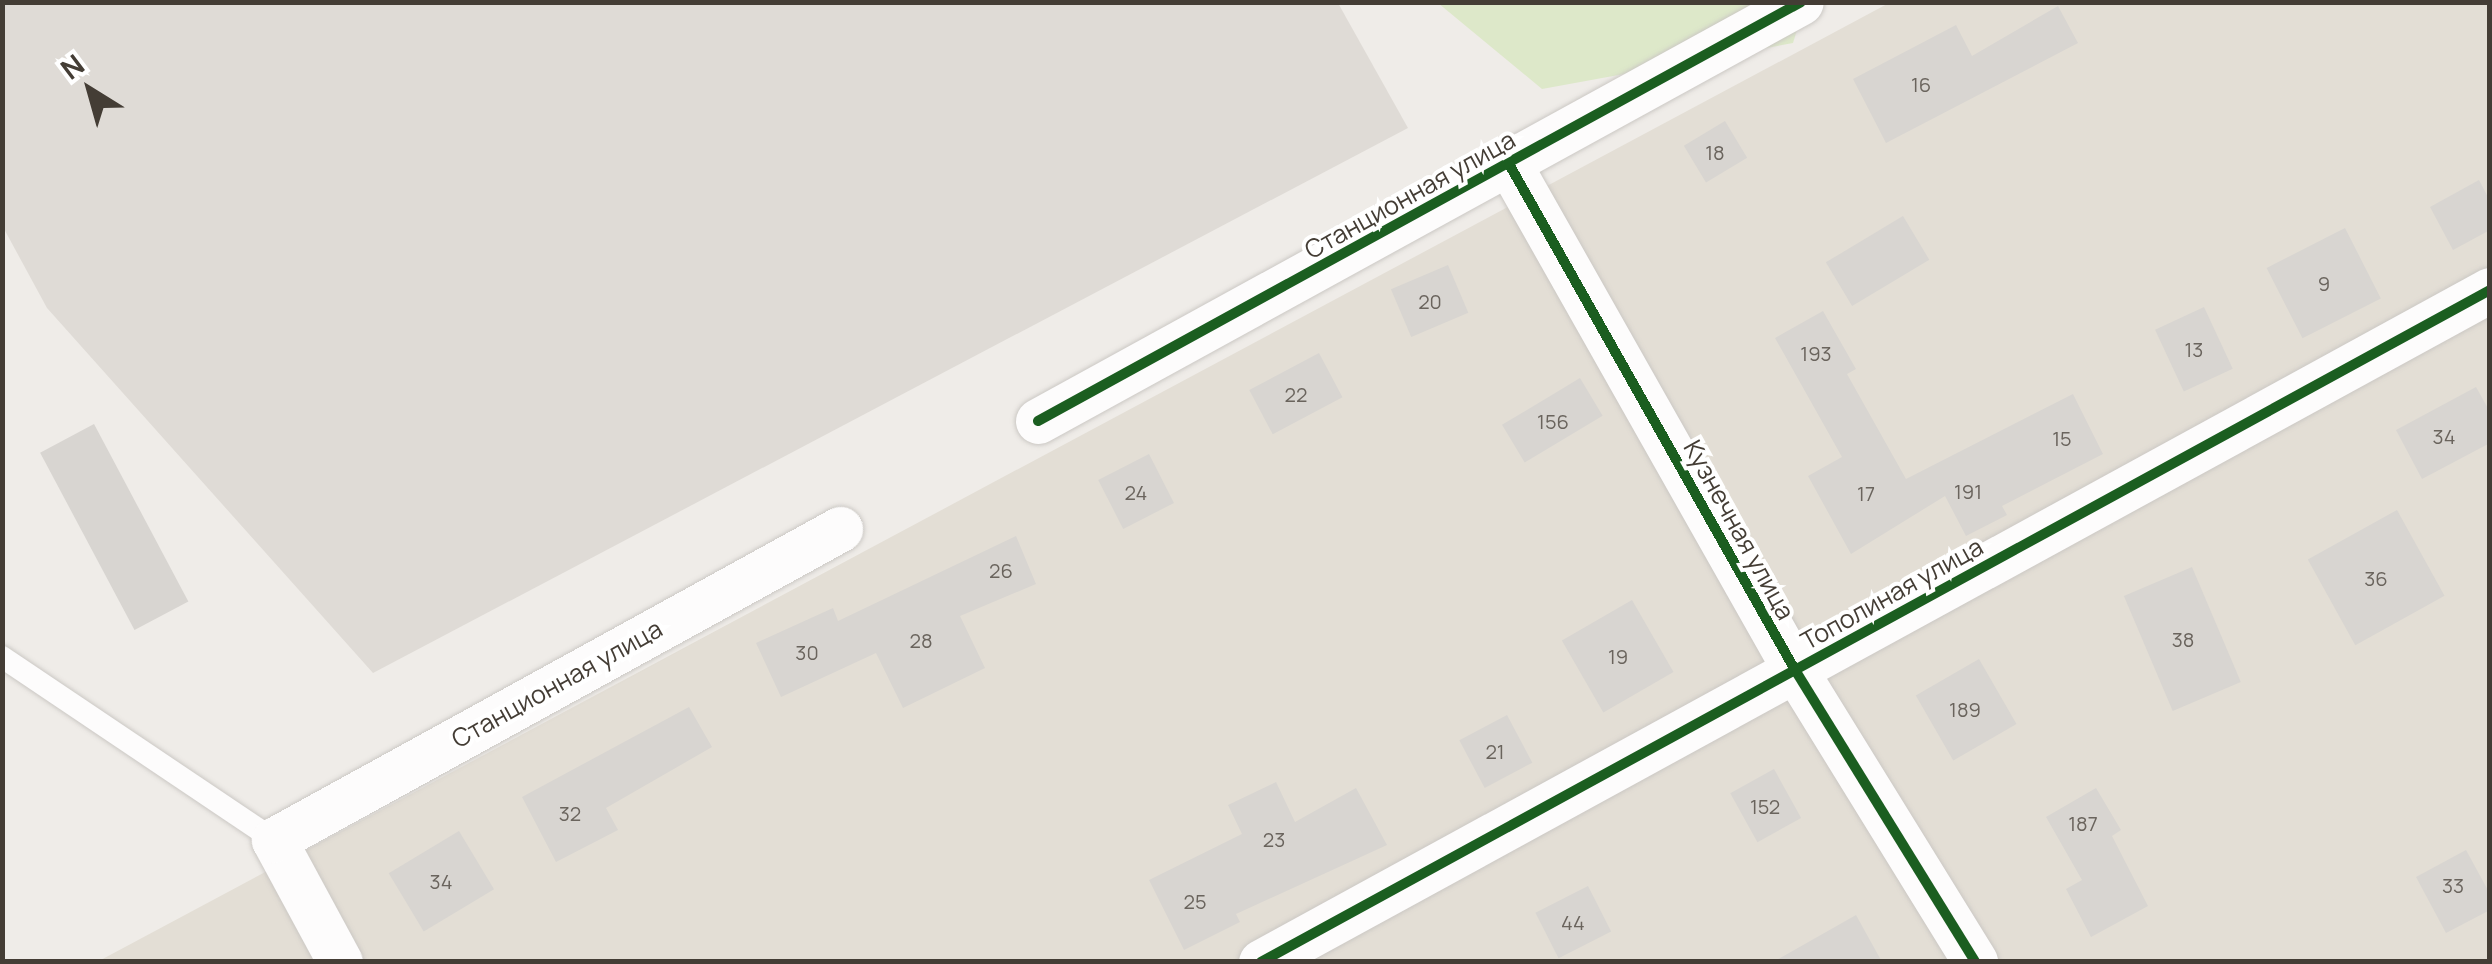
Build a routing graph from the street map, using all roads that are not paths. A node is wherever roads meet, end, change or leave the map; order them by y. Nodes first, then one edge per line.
1 (1801, 2) edge
2 (1509, 164) junction
3 (2490, 290) edge
4 (1038, 421) dead end
5 (840, 528) dead end
6 (2, 657) edge
7 (1795, 670) junction
8 (274, 840) junction
9 (340, 962) edge
10 (1261, 962) edge
11 (1975, 962) edge

1 - 2 street, Станционная улица
2 - 4 street, Станционная улица
2 - 7 street, Кузнечная улица
3 - 7 street, Тополиная улица
5 - 8 street, Станционная улица
6 - 8 lane
7 - 10 street, Тополиная улица
7 - 11 street, Кузнечная улица
8 - 9 street

